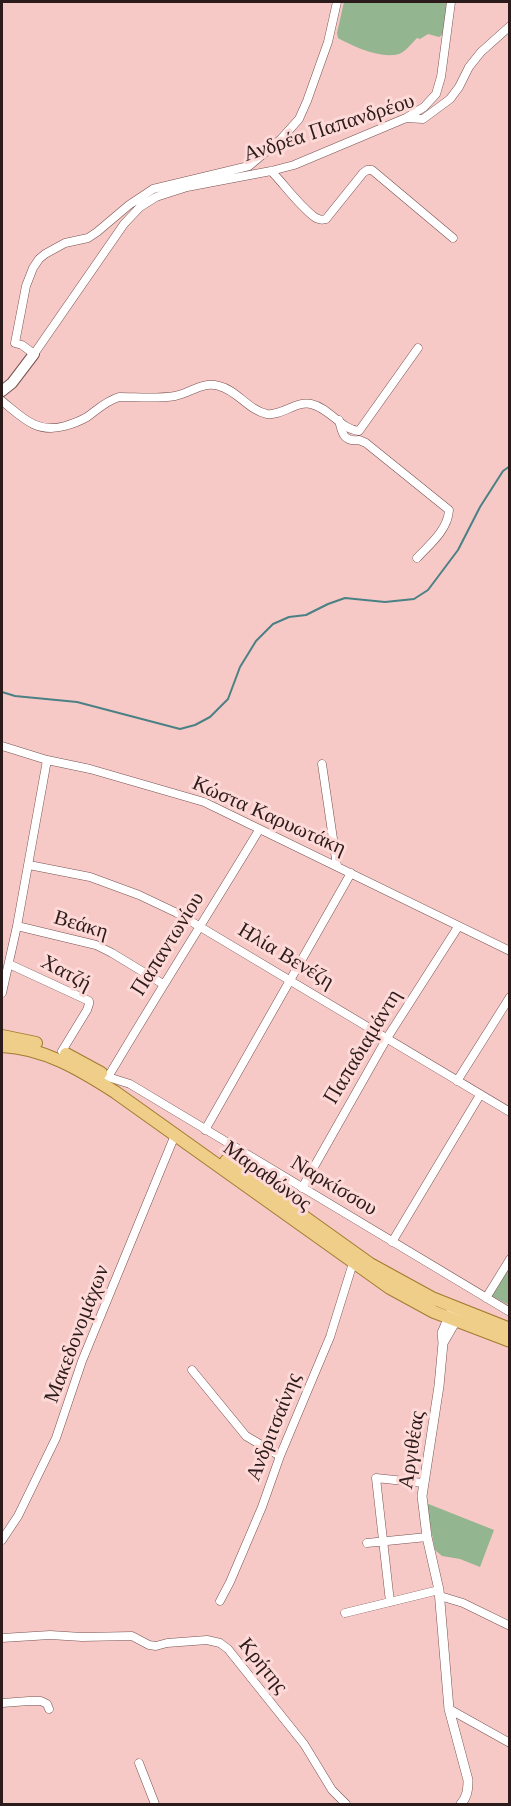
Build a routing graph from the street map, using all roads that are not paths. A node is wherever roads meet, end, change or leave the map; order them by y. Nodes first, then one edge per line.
1 (338, 2) edge
2 (450, 2) edge
3 (510, 26) edge
4 (406, 118) junction
5 (271, 171) junction
6 (453, 238) dead end
7 (418, 348) dead end
8 (34, 354) junction
9 (2, 391) edge
10 (2, 401) edge
11 (339, 420) junction
12 (417, 558) dead end
13 (2, 746) edge
14 (46, 760) junction
15 (322, 764) dead end
16 (259, 830) junction
17 (29, 865) junction
18 (337, 866) junction
19 (351, 873) junction
20 (17, 926) junction
21 (201, 926) junction
22 (458, 927) junction
23 (510, 951) edge
24 (9, 964) junction
25 (290, 980) junction
26 (163, 984) junction
27 (2, 993) edge
28 (510, 997) edge
29 (2, 1036) edge
30 (387, 1038) junction
31 (2, 1046) edge
32 (62, 1052) junction
33 (108, 1077) junction
34 (457, 1081) junction
35 (480, 1095) junction
36 (510, 1112) edge
37 (206, 1130) junction
38 (175, 1135) junction
39 (302, 1188) junction
40 (392, 1242) junction
41 (510, 1259) edge
42 (353, 1263) junction
43 (486, 1299) junction
44 (510, 1312) edge
45 (455, 1314) junction
46 (510, 1329) edge
47 (510, 1341) edge
48 (192, 1370) dead end
49 (280, 1456) junction
50 (423, 1483) junction
51 (427, 1537) junction
52 (2, 1540) edge
53 (384, 1540) junction
54 (366, 1543) dead end
55 (440, 1593) junction
56 (220, 1601) dead end
57 (390, 1602) junction
58 (345, 1613) dead end
59 (510, 1626) edge
60 (2, 1638) edge
61 (2, 1702) edge
62 (49, 1709) dead end
63 (449, 1709) junction
64 (510, 1743) edge
65 (139, 1763) dead end
66 (155, 1804) edge
67 (346, 1804) edge
68 (461, 1804) edge

1 - 8 street
2 - 4 street
3 - 4 street, Ανδρέα Παπανδρέου
4 - 5 street, Ανδρέα Παπανδρέου
5 - 6 street
5 - 8 street, Ανδρέα Παπανδρέου
7 - 11 street
8 - 9 main road, Ανδρέα Παπανδρέου
10 - 11 street
11 - 12 street
13 - 14 street, Κώστα Καρυωτάκη
14 - 16 street, Κώστα Καρυωτάκη
14 - 17 street
15 - 18 street
16 - 18 street, Κώστα Καρυωτάκη
16 - 21 street, Παπαντωνίου
17 - 20 street
17 - 21 street, Ηλία Βενέζη
18 - 19 street, Κώστα Καρυωτάκη
19 - 22 street, Κώστα Καρυωτάκη
19 - 25 street
20 - 24 street
20 - 26 street, Βεάκη
21 - 25 street, Ηλία Βενέζη
21 - 26 street, Παπαντωνίου
22 - 23 street, Κώστα Καρυωτάκη
22 - 30 street, Παπαδιαμάντη
24 - 27 street
24 - 32 street, Χατζή
25 - 30 street, Ηλία Βενέζη
25 - 37 street
26 - 33 street, Παπαντωνίου
28 - 34 street
29 - 32 main road, Μαραθώνος
30 - 34 street, Ηλία Βενέζη
30 - 39 street, Παπαδιαμάντη
31 - 38 main road, Μαραθώνος
32 - 33 main road, Μαραθώνος
33 - 37 street, Ναρκίσσου
33 - 45 main road, Μαραθώνος
34 - 35 street, Ηλία Βενέζη
35 - 36 street, Ηλία Βενέζη
35 - 40 street
37 - 39 street, Ναρκίσσου
38 - 42 main road, Μαραθώνος
38 - 52 street, Μακεδονομάχων
39 - 40 street, Ναρκίσσου
40 - 43 street, Ναρκίσσου
41 - 43 street
42 - 45 main road, Μαραθώνος
42 - 49 street, Ανδριτσαίνης
43 - 44 street, Ναρκίσσου
45 - 46 main road, Μαραθώνος
45 - 47 main road, Μαραθώνος
45 - 50 street, Αργιθέας
48 - 49 street
49 - 56 street, Ανδριτσαίνης
50 - 51 street, Αργιθέας
50 - 53 street
51 - 53 street
51 - 55 street, Αργιθέας
53 - 54 street
53 - 57 street
55 - 57 street
55 - 59 street
55 - 63 street, Αργιθέας
57 - 58 street
60 - 67 street, Κρήτης
61 - 62 street
63 - 64 street
63 - 68 street, Αργιθέας
65 - 66 street

